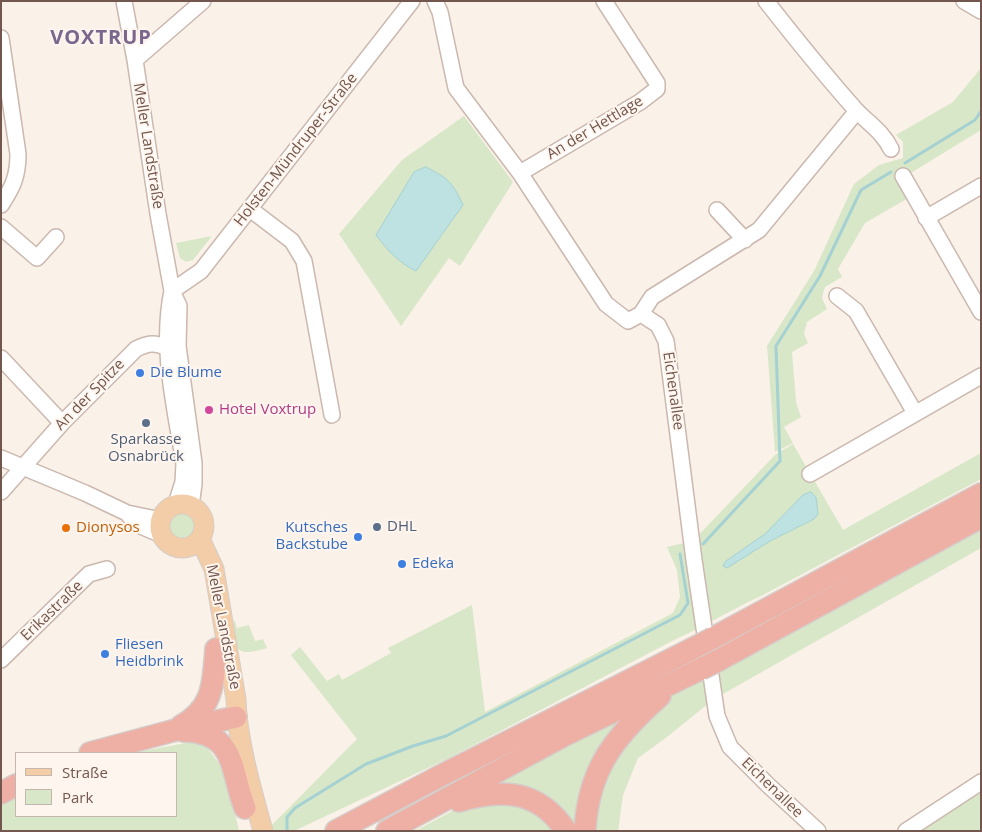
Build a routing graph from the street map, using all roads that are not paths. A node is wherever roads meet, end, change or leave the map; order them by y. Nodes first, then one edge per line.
1 (124, 1) edge
2 (203, 1) edge
3 (412, 1) edge
4 (435, 1) edge
5 (604, 1) edge
6 (766, 1) edge
7 (964, 1) edge
8 (981, 11) edge
9 (1, 38) edge
10 (135, 60) junction
11 (857, 112) junction
12 (891, 149) dead end
13 (520, 173) junction
14 (903, 176) dead end
15 (981, 186) edge
16 (1, 205) edge
17 (250, 209) junction
18 (718, 210) dead end
19 (926, 218) junction
20 (1, 227) edge
21 (56, 237) dead end
22 (745, 240) junction
23 (172, 291) junction
24 (837, 296) dead end
25 (981, 312) edge
26 (641, 314) junction
27 (167, 348) junction
28 (1, 358) edge
29 (981, 376) edge
30 (915, 413) junction
31 (332, 415) dead end
32 (62, 423) junction
33 (1, 458) edge
34 (23, 467) junction
35 (810, 474) dead end
36 (1, 492) edge
37 (981, 494) edge
38 (184, 505) junction
39 (981, 517) edge
40 (161, 527) junction
41 (195, 543) junction
42 (107, 569) dead end
43 (216, 649) junction
44 (1, 660) edge
45 (703, 668) junction
46 (231, 718) junction
47 (172, 731) junction
48 (94, 752) edge
49 (981, 782) edge
50 (15, 786) edge
51 (1, 793) edge
52 (245, 808) junction
53 (420, 813) junction
54 (251, 831) edge
55 (263, 831) edge
56 (336, 831) edge
57 (387, 831) edge
58 (566, 831) edge
59 (585, 831) edge
60 (818, 831) edge
61 (906, 831) edge

1 - 10 street, Meller Landstraße
2 - 10 street
3 - 17 street, Holsten-Mündruper-Straße
4 - 13 street
5 - 13 street, An der Hettlage
6 - 11 street
7 - 8 street
9 - 16 street
10 - 23 street, Meller Landstraße
11 - 12 street
11 - 22 street
13 - 26 street
14 - 19 street
15 - 19 street
17 - 23 street, Holsten-Mündruper-Straße
17 - 31 street
18 - 22 street
19 - 25 street
20 - 21 street
22 - 26 street
23 - 27 street, Meller Landstraße
23 - 38 street, Meller Landstraße
24 - 30 street
26 - 60 street, Eichenallee
27 - 32 street, An der Spitze
27 - 38 street, Meller Landstraße
28 - 32 street
29 - 30 street
30 - 35 street
32 - 34 street, An der Spitze
33 - 34 street
34 - 36 street, An der Spitze
34 - 40 street
37 - 56 highway, bridge
38 - 40 main road
38 - 41 main road
39 - 45 highway
40 - 41 main road
41 - 43 main road, Meller Landstraße
41 - 46 main road, Meller Landstraße
42 - 44 street, Erikastraße
43 - 46 main road, Meller Landstraße
43 - 47 highway
45 - 53 highway
45 - 59 highway
46 - 47 highway
46 - 52 main road
46 - 55 main road
47 - 48 highway
47 - 52 highway
49 - 61 street
50 - 51 highway
52 - 54 main road
53 - 57 highway
53 - 58 highway

